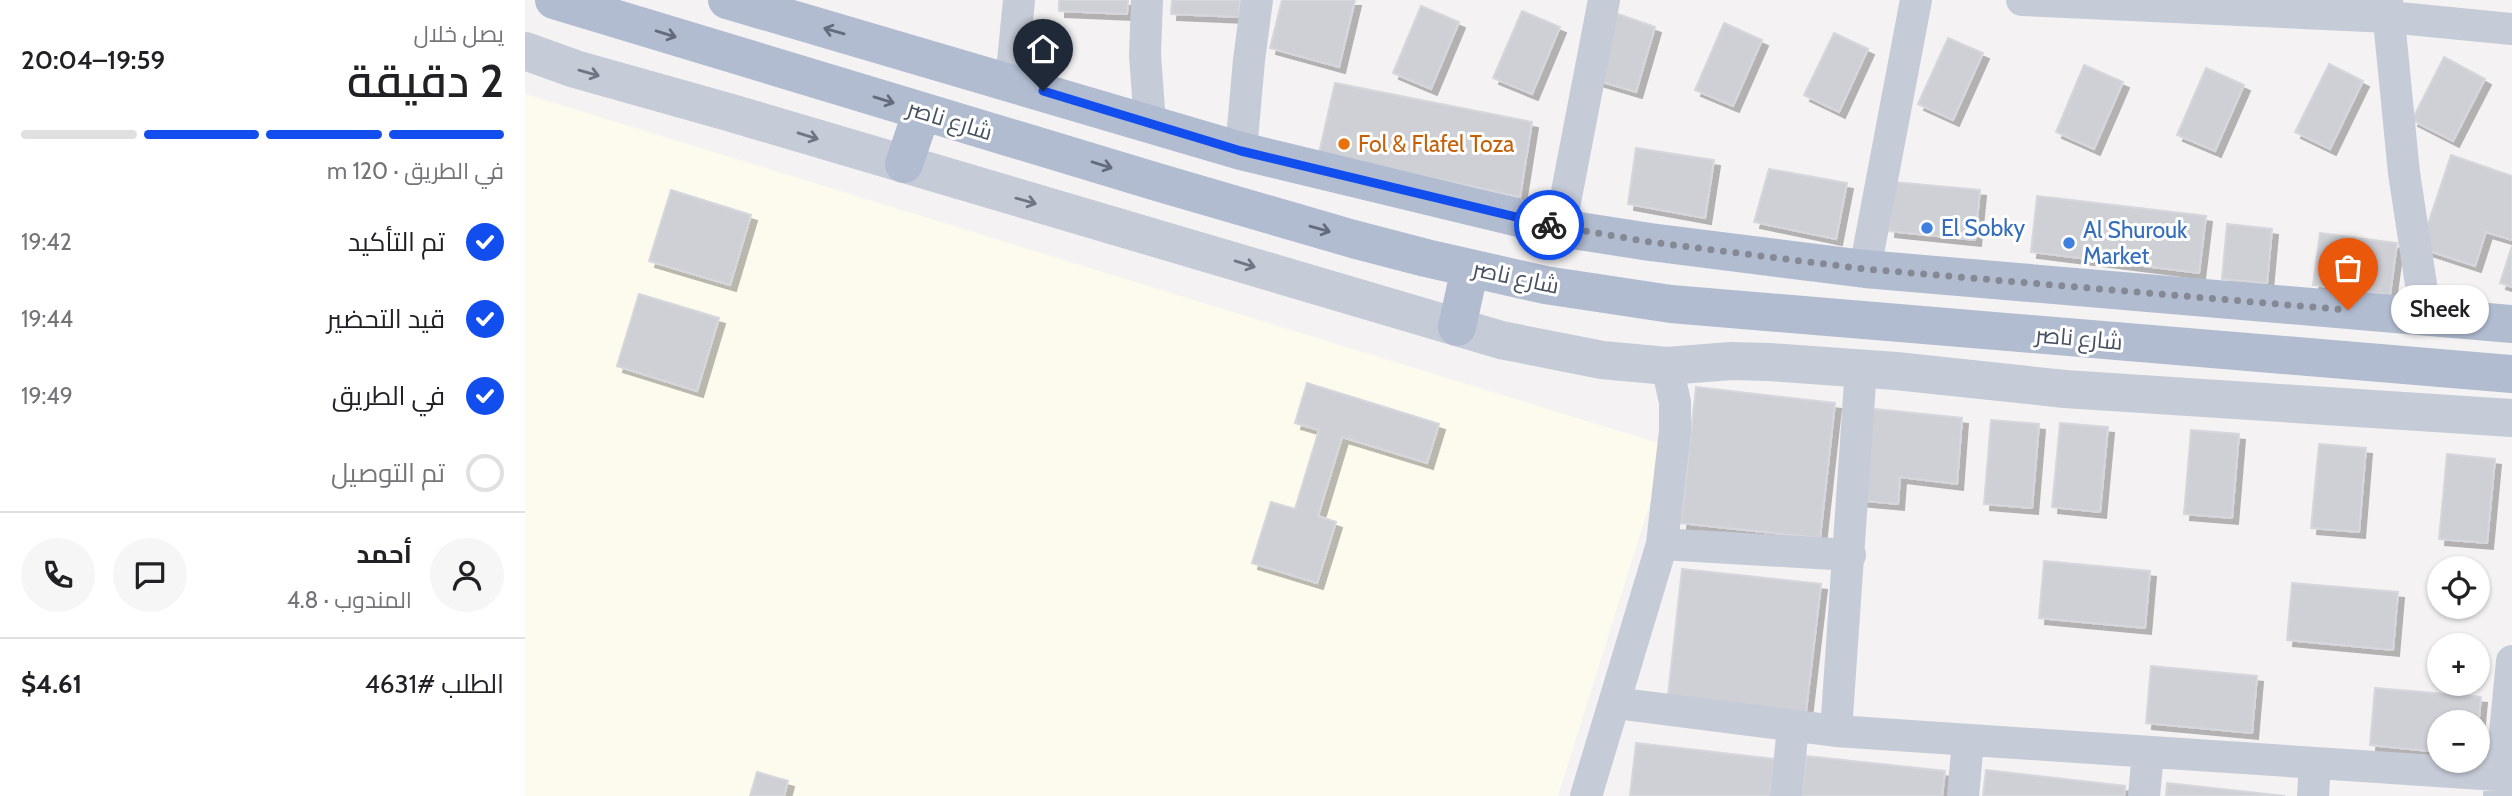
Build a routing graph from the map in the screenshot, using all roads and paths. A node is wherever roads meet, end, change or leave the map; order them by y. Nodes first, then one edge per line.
1 (554, 0) edge
2 (727, 0) edge
3 (1019, 0) edge
4 (1147, 0) edge
5 (1257, 0) edge
6 (1604, 0) edge
7 (1916, 0) edge
8 (2022, 0) edge
9 (2388, 8) edge
10 (2512, 29) edge
11 (525, 51) edge
12 (1010, 82) junction
13 (922, 111) junction
14 (1150, 123) junction
15 (1241, 151) junction
16 (904, 164) junction
17 (1560, 228) junction
18 (1471, 268) junction
19 (1865, 269) junction
20 (2088, 288) junction
21 (2133, 292) junction
22 (2426, 317) junction
23 (2512, 324) edge
24 (1457, 327) junction
25 (2080, 338) junction
26 (2130, 342) junction
27 (1667, 366) junction
28 (1861, 368) junction
29 (2512, 374) edge
30 (2512, 418) edge
31 (1662, 544) junction
32 (1850, 555) junction
33 (2512, 661) edge
34 (1615, 703) junction
35 (1793, 727) junction
36 (1836, 732) junction
37 (1968, 741) junction
38 (2148, 753) junction
39 (2315, 764) junction
40 (2504, 783) edge
41 (1586, 796) edge
42 (1786, 796) edge
43 (1963, 796) edge
44 (2144, 796) edge
45 (2313, 796) edge

1 -> 13 main road, شارع ناصر
12 -> 2 main road
3 - 12 street
4 - 14 street
5 - 15 street
6 - 17 street
7 - 19 street
8 - 9 street
9 - 10 street
9 - 22 street
11 -> 16 street
12 - 14 main road
13 - 16 main road
13 -> 18 main road, شارع ناصر
14 - 15 main road
15 - 17 main road
16 -> 24 street
17 - 19 main road
18 - 24 main road
18 - 25 main road, شارع ناصر
19 - 20 main road
20 - 21 main road
20 - 25 main road
21 - 22 main road
21 - 26 main road
22 - 23 main road
24 - 27 street
25 - 26 main road, شارع ناصر
26 - 29 main road, شارع ناصر
27 - 28 street
27 - 31 street
28 - 30 street
28 - 32 street
31 - 32 street
31 - 34 street
32 - 36 street
33 - 40 street
34 - 35 street
34 - 41 street
35 - 36 street
35 - 42 street
36 - 37 street
37 - 38 street
37 - 43 street
38 - 39 street
38 - 44 street
39 - 40 street
39 - 45 street

